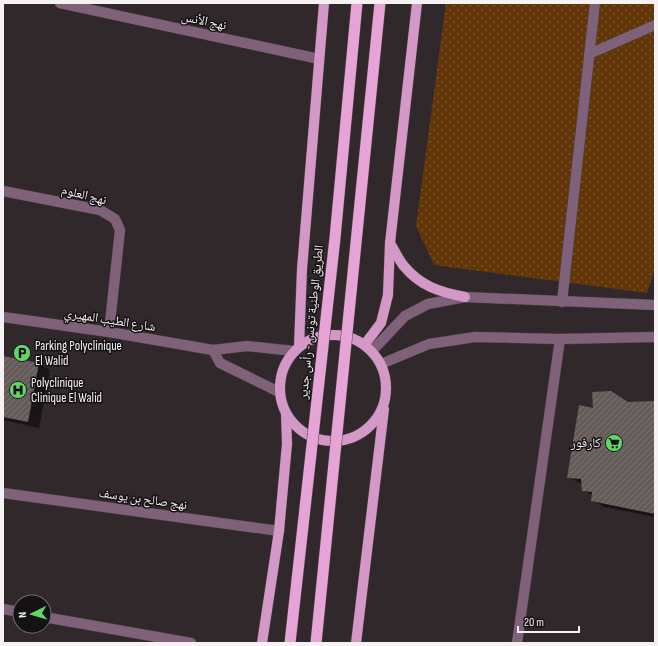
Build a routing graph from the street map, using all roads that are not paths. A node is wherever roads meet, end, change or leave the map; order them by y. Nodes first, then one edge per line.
1 (60, 3) edge
2 (324, 3) edge
3 (357, 3) edge
4 (380, 3) edge
5 (417, 3) edge
6 (595, 3) edge
7 (655, 25) edge
8 (589, 54) junction
9 (318, 59) junction
10 (3, 191) edge
11 (390, 243) junction
12 (465, 297) junction
13 (562, 302) junction
14 (655, 305) edge
15 (3, 317) edge
16 (109, 332) junction
17 (655, 337) edge
18 (560, 339) junction
19 (297, 348) junction
20 (368, 348) junction
21 (213, 350) junction
22 (381, 364) junction
23 (279, 392) junction
24 (386, 400) junction
25 (286, 414) junction
26 (3, 493) edge
27 (279, 531) junction
28 (52, 618) edge
29 (191, 643) edge
30 (262, 643) edge
31 (290, 643) edge
32 (316, 643) edge
33 (356, 643) edge
34 (517, 643) edge

1 - 9 street, نهج الأنس
2 - 9 main road
3 - 31 highway, الطريق الوطنية تونس - رأس جدير, bridge
4 - 32 highway, bridge
5 - 11 main road
6 - 8 street
7 - 8 street
8 - 13 street
9 - 19 main road
10 - 16 street, نهج العلوم
11 - 12 main road
11 - 20 main road
12 - 13 street
12 - 20 street
13 - 14 street
15 - 16 street, شارع الطيب المهيري
16 - 21 street, شارع الطيب المهيري
17 - 18 street
18 - 22 street
18 - 34 street
19 - 20 main road
19 - 21 street, شارع الطيب المهيري
19 - 23 main road
20 - 22 main road
21 - 23 street
22 - 24 main road
23 - 25 main road
24 - 25 main road
24 - 33 main road
25 - 27 main road
26 - 27 street, نهج صالح بن يوسف
27 - 30 main road
28 - 29 street

